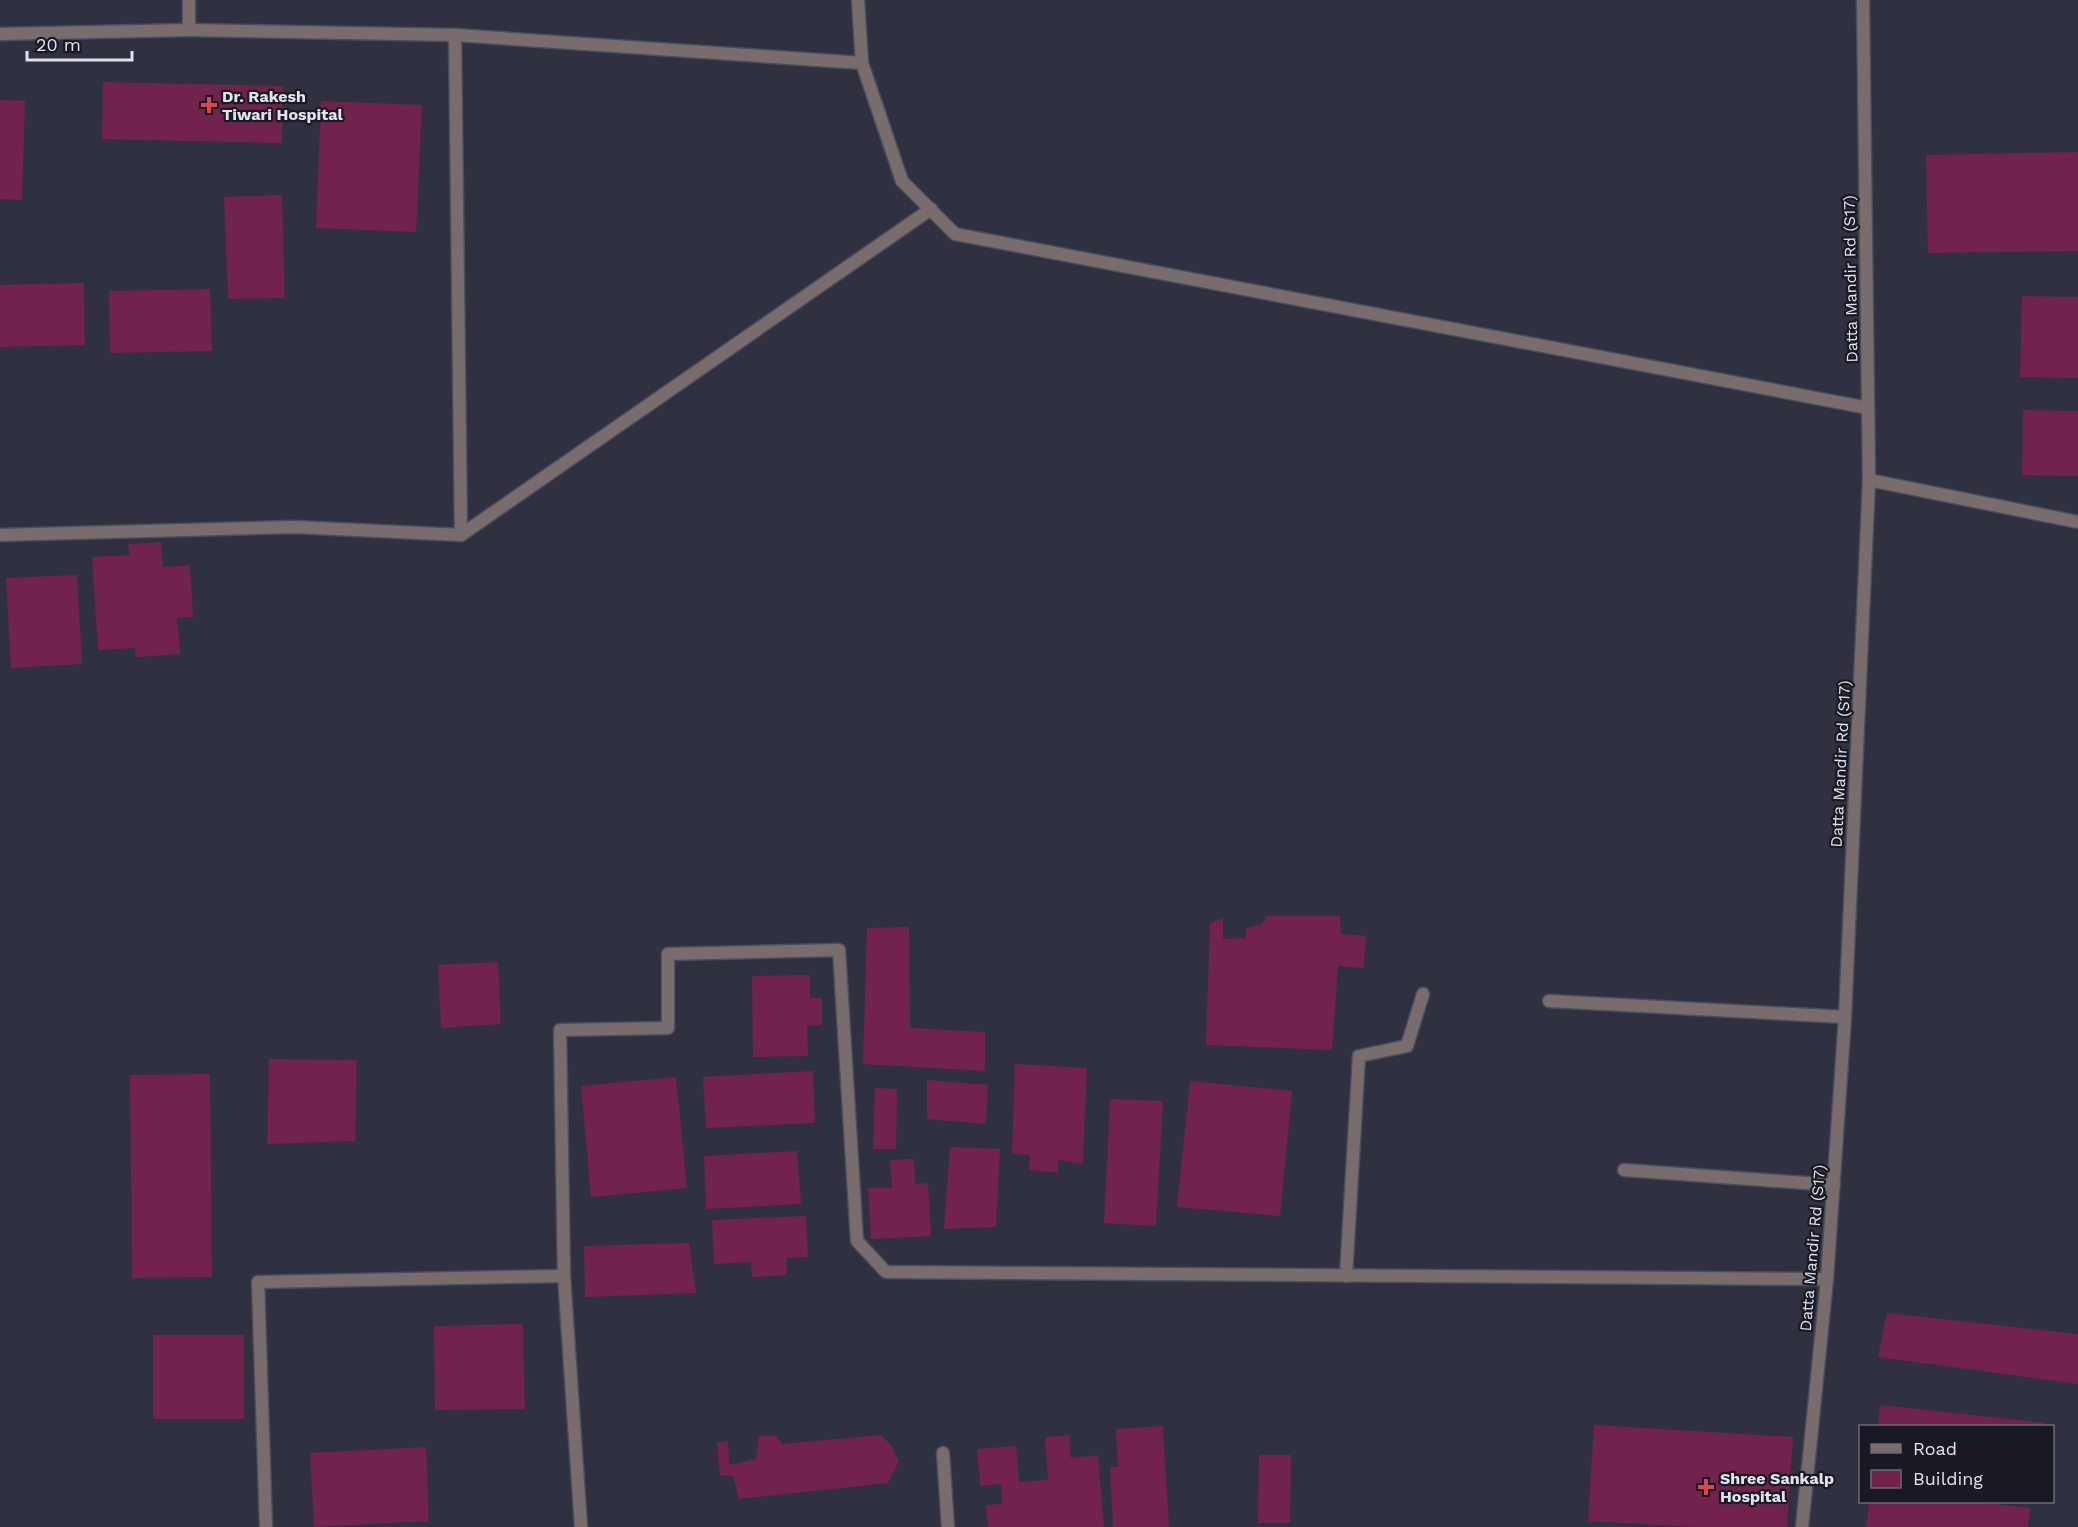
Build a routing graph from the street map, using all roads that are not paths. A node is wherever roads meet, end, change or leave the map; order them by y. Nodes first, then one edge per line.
1 (189, 0) edge
2 (858, 0) edge
3 (1863, 0) edge
4 (189, 30) junction
5 (0, 34) edge
6 (455, 36) junction
7 (862, 63) junction
8 (931, 209) junction
9 (1868, 408) junction
10 (1869, 480) junction
11 (2078, 522) edge
12 (0, 535) edge
13 (461, 535) junction
14 (1423, 994) dead end
15 (1549, 1001) dead end
16 (1845, 1017) junction
17 (1624, 1170) dead end
18 (1833, 1185) junction
19 (564, 1276) junction
20 (1346, 1276) junction
21 (1827, 1279) junction
22 (943, 1453) dead end
23 (266, 1527) edge
24 (580, 1527) edge
25 (948, 1527) edge
26 (1802, 1527) edge

1 - 4 street
2 - 7 street
3 - 9 street, Datta Mandir Rd (S17)
4 - 5 street
4 - 6 street
6 - 7 street
6 - 13 street
7 - 8 street
8 - 9 street
8 - 13 street
9 - 10 street, Datta Mandir Rd (S17)
10 - 11 street
10 - 16 street, Datta Mandir Rd (S17)
12 - 13 street
14 - 20 street
15 - 16 street
16 - 18 street, Datta Mandir Rd (S17)
17 - 18 street
18 - 21 street, Datta Mandir Rd (S17)
19 - 20 street
19 - 23 street
19 - 24 street
20 - 21 street
21 - 26 street, Datta Mandir Rd (S17)
22 - 25 street

